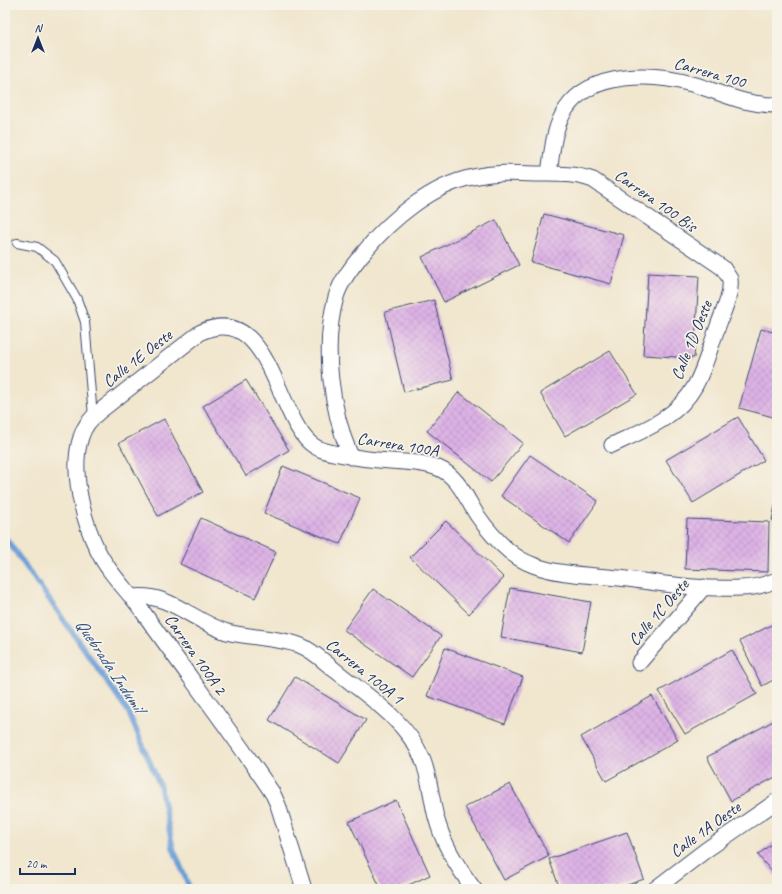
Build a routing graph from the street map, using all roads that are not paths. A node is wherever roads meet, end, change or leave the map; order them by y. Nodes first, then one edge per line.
1 (777, 105) edge
2 (549, 174) junction
3 (17, 242) dead end
4 (730, 279) joint
5 (228, 329) joint
6 (93, 417) junction
7 (81, 436) joint
8 (612, 445) dead end
9 (351, 457) junction
10 (777, 580) edge
11 (704, 587) junction
12 (133, 597) junction
13 (639, 663) dead end
14 (777, 801) edge
15 (304, 889) edge
16 (474, 889) edge
17 (655, 889) edge

1 - 2 street, Carrera 100
2 - 4 street, Carrera 100 Bis
2 - 9 street
3 - 6 lane
4 - 8 street, Calle 1D Oeste
5 - 6 street, Calle 1E Oeste
5 - 9 street, Carrera 100A
6 - 7 street, Calle 1E Oeste
7 - 12 street, Carrera 100A 2
9 - 11 street, Carrera 100A
10 - 11 street, Calle 1C Oeste
11 - 13 street, Calle 1C Oeste
12 - 15 street, Carrera 100A 2
12 - 16 street, Carrera 100A 1
14 - 17 street, Calle 1A Oeste

